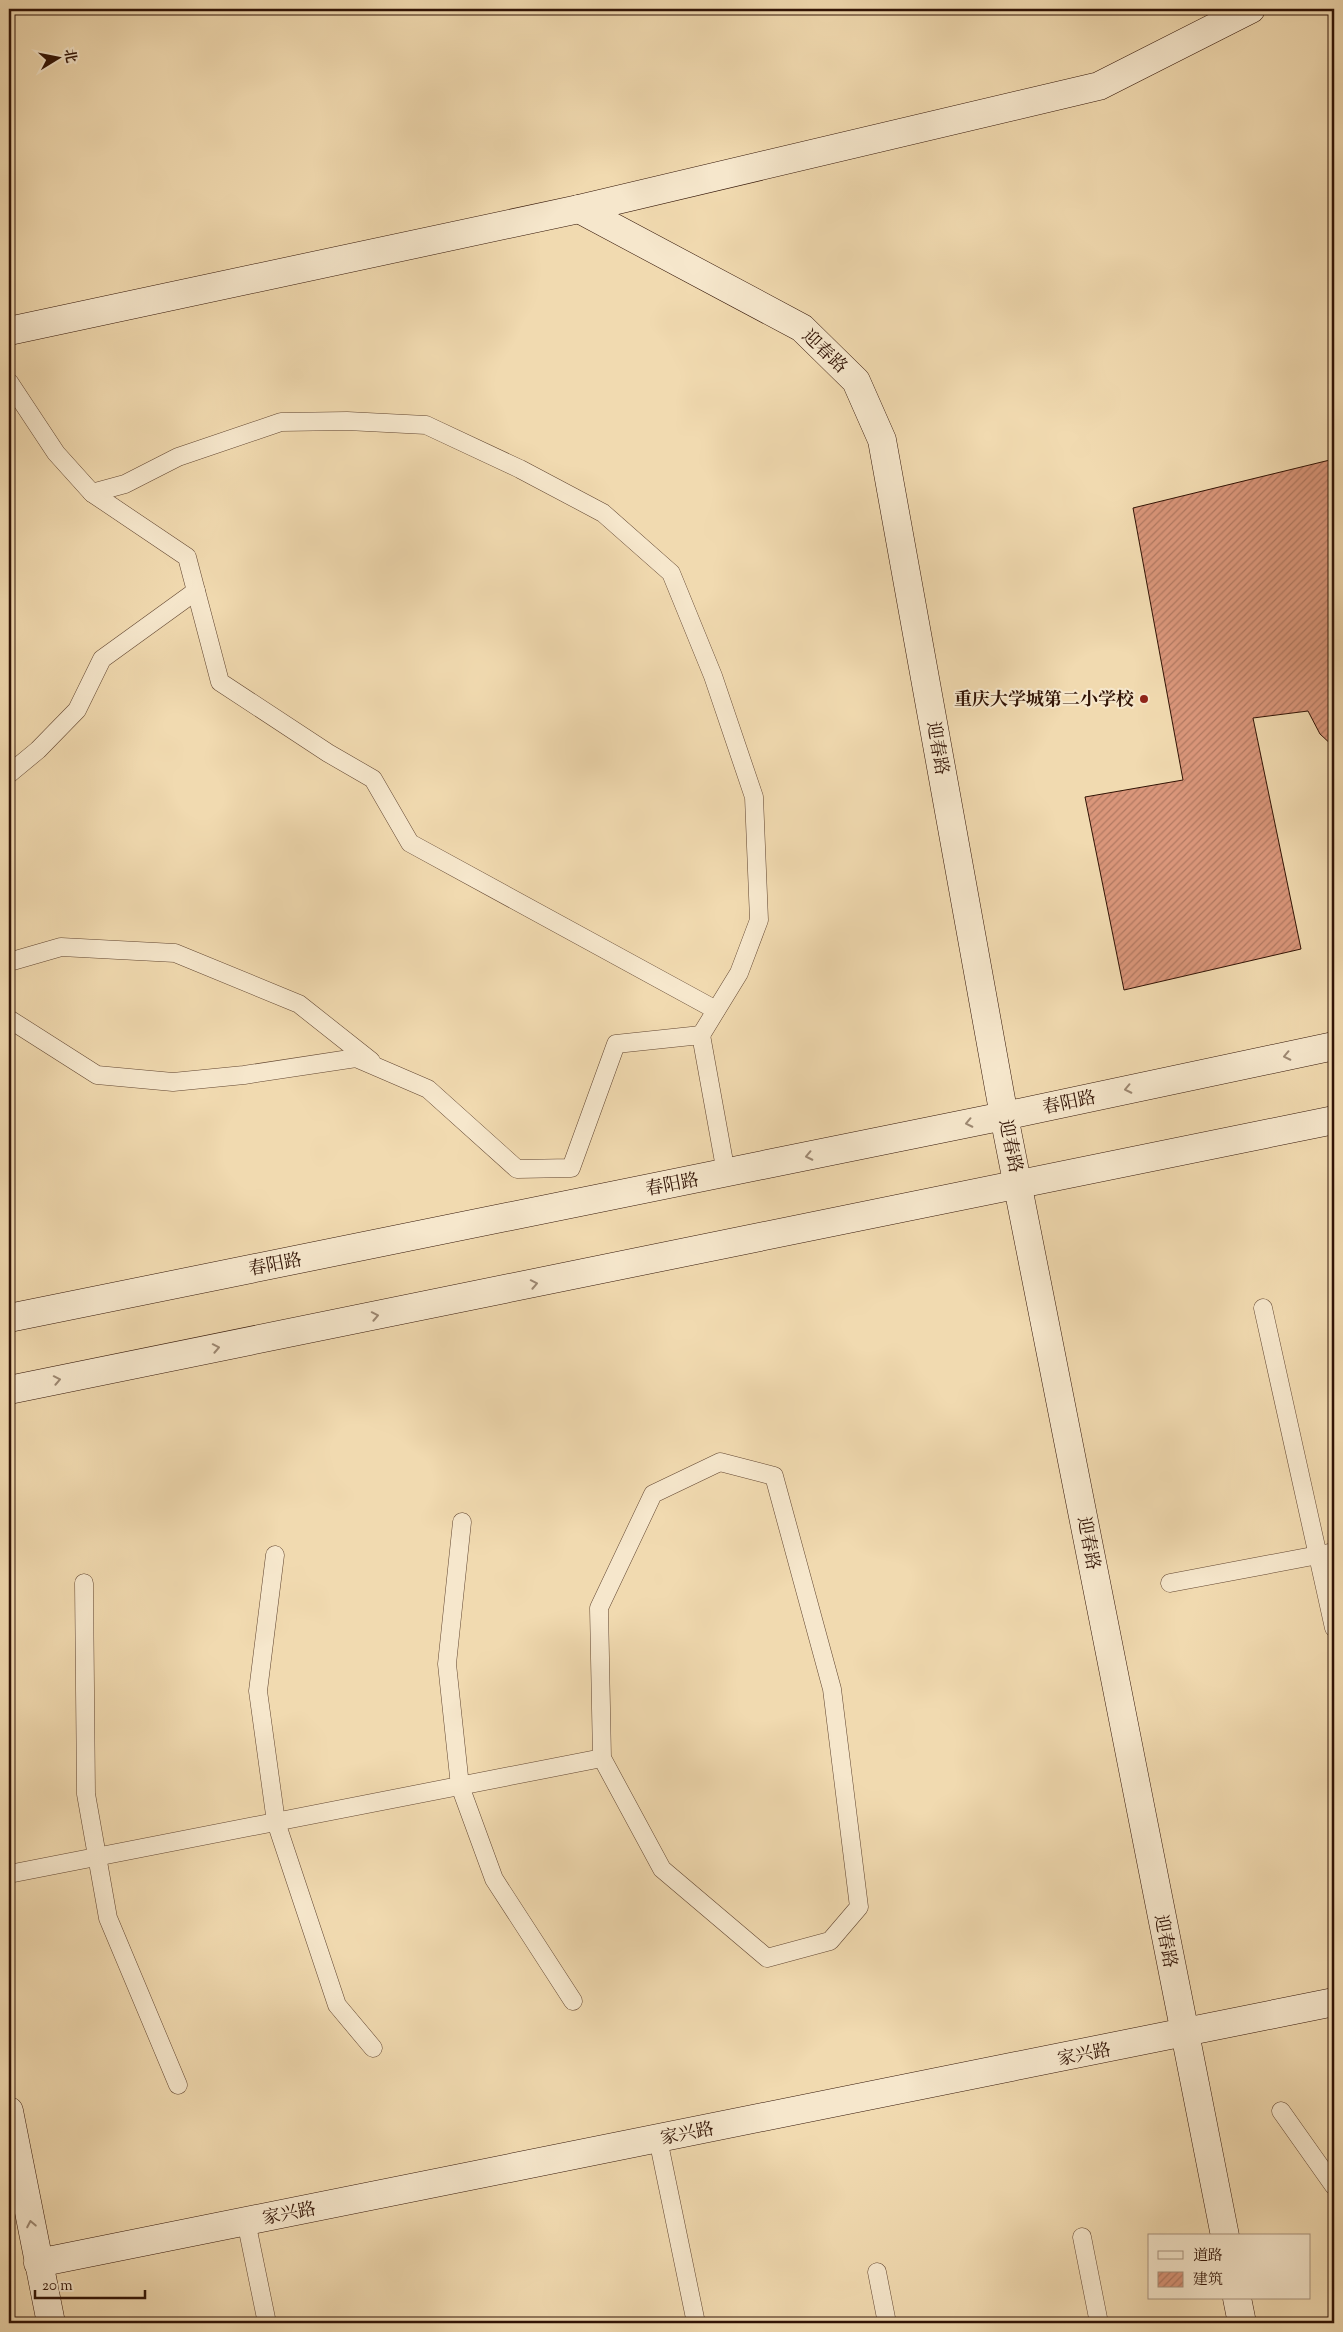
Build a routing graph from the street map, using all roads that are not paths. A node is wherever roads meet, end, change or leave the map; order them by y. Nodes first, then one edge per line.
1 (1251, 9) edge
2 (579, 209) junction
3 (9, 331) edge
4 (9, 382) edge
5 (92, 493) junction
6 (196, 591) junction
7 (9, 774) edge
8 (9, 962) edge
9 (716, 1010) junction
10 (9, 1020) edge
11 (701, 1034) junction
12 (1334, 1046) edge
13 (382, 1069) junction
14 (1004, 1116) junction
15 (1334, 1120) edge
16 (726, 1173) junction
17 (1019, 1185) junction
18 (1263, 1308) dead end
19 (9, 1318) edge
20 (9, 1390) edge
21 (462, 1522) dead end
22 (1326, 1554) edge
23 (275, 1555) dead end
24 (84, 1583) dead end
25 (1170, 1583) dead end
26 (1334, 1628) edge
27 (602, 1758) junction
28 (460, 1786) junction
29 (276, 1822) junction
30 (97, 1858) junction
31 (9, 1874) edge
32 (573, 2001) dead end
33 (1334, 2002) edge
34 (1184, 2034) junction
35 (373, 2048) dead end
36 (178, 2086) dead end
37 (9, 2111) edge
38 (1281, 2112) dead end
39 (658, 2139) junction
40 (1334, 2186) edge
41 (246, 2222) junction
42 (1224, 2234) edge
43 (1082, 2237) dead end
44 (38, 2263) junction
45 (877, 2272) dead end
46 (1237, 2300) edge
47 (51, 2323) edge
48 (267, 2323) edge
49 (696, 2323) edge
50 (888, 2323) edge
51 (1099, 2323) edge
52 (1242, 2323) edge

1 - 2 street
2 - 3 street
2 - 14 street, 迎春路
4 - 5 lane
5 - 6 lane
5 - 9 lane
6 - 7 lane
6 - 9 lane
8 - 13 lane
9 - 11 lane
10 - 13 lane
11 - 13 lane
11 - 16 lane
12 -> 14 street, 春阳路
14 -> 16 street, 春阳路
14 - 17 street, 迎春路
15 - 17 street
16 - 19 street, 春阳路
20 -> 17 street
17 - 34 street, 迎春路
18 - 22 lane
21 - 28 lane
22 - 25 lane
22 - 26 lane
23 - 29 lane
24 - 30 lane
27 - 27 lane
27 - 28 lane
28 - 29 lane
28 - 32 lane
29 - 30 lane
29 - 35 lane
30 - 31 lane
30 - 36 lane
33 - 34 street, 家兴路
34 - 39 street, 家兴路
34 - 42 street, 迎春路
44 -> 37 street
38 - 40 lane
39 - 41 street, 家兴路
39 - 49 lane
41 - 44 street, 家兴路
41 - 48 lane
43 - 51 lane
44 - 47 street
45 - 50 lane
46 - 52 street

